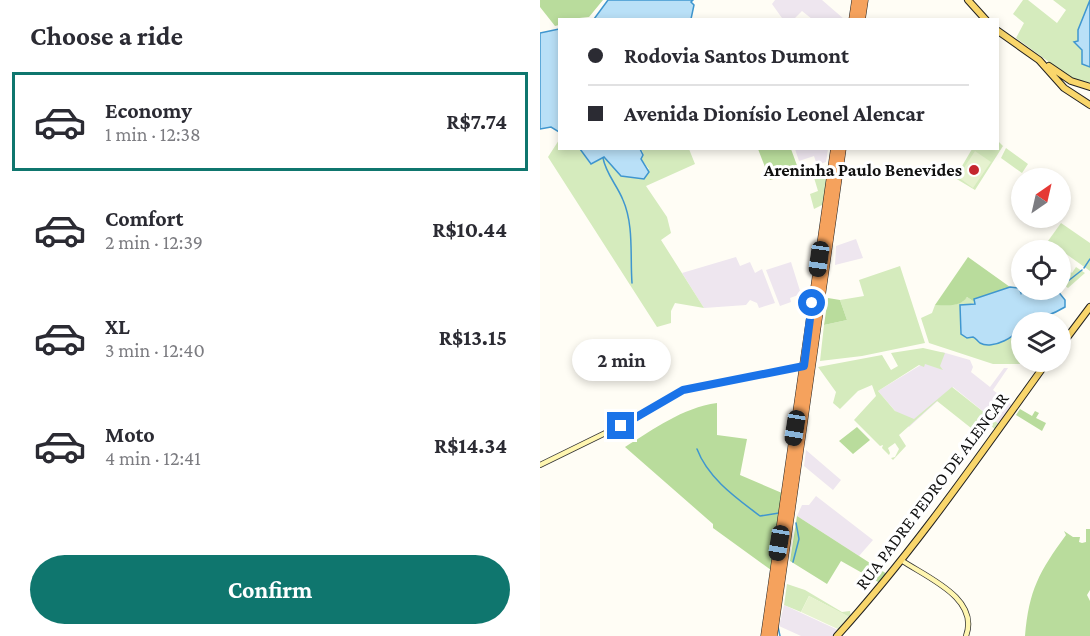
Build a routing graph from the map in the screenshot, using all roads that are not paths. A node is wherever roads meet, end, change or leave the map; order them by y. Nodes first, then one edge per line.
1 (856, 0) edge
2 (864, 0) edge
3 (963, 0) edge
4 (968, 0) edge
5 (853, 18) edge
6 (861, 18) edge
7 (979, 18) edge
8 (984, 18) edge
9 (999, 31) edge
10 (999, 31) edge
11 (1071, 81) junction
12 (1087, 88) edge
13 (1066, 90) junction
14 (1090, 104) edge
15 (835, 150) edge
16 (842, 150) edge
17 (1090, 302) edge
18 (1090, 307) edge
19 (1078, 321) junction
20 (1071, 329) edge
21 (1071, 331) edge
22 (804, 366) junction
23 (1041, 372) edge
24 (540, 465) edge
25 (902, 561) junction
26 (765, 636) edge
27 (773, 636) edge
28 (839, 636) edge
29 (966, 636) edge

1 - 5 highway
2 - 6 highway
3 - 7 main road
4 - 8 main road
9 - 11 main road
10 - 13 main road
11 - 12 main road
11 - 13 main road
12 - 14 main road
13 - 14 main road
15 - 22 highway
16 - 27 highway
17 - 19 main road
18 - 19 main road
19 - 20 main road
19 - 21 main road
22 - 24 main road
22 - 26 highway
23 - 25 main road, RUA PADRE PEDRO DE ALENCAR
25 - 28 main road, RUA PADRE PEDRO DE ALENCAR
25 - 29 main road

